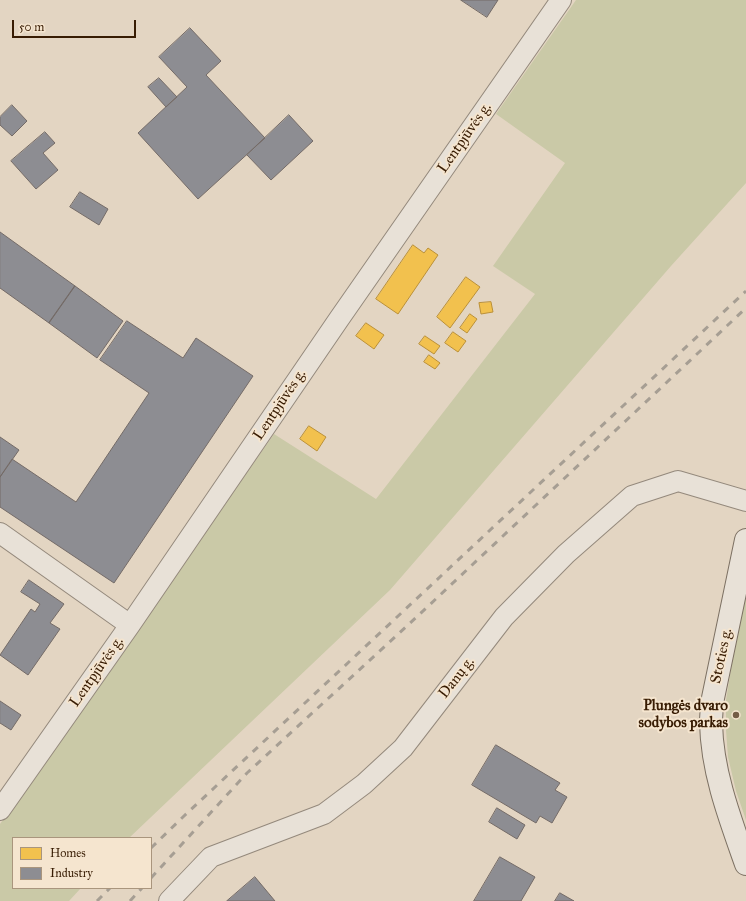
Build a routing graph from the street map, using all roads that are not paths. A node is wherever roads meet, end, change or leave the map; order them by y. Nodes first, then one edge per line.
1 (561, 0) edge
2 (746, 501) edge
3 (0, 533) edge
4 (746, 540) edge
5 (130, 625) junction
6 (0, 810) edge
7 (746, 864) edge
8 (169, 901) edge

1 - 5 street, Lentpjūvės g.
2 - 8 street, Danų g.
3 - 5 street
4 - 7 main road, Stoties g.
5 - 6 street, Lentpjūvės g.

